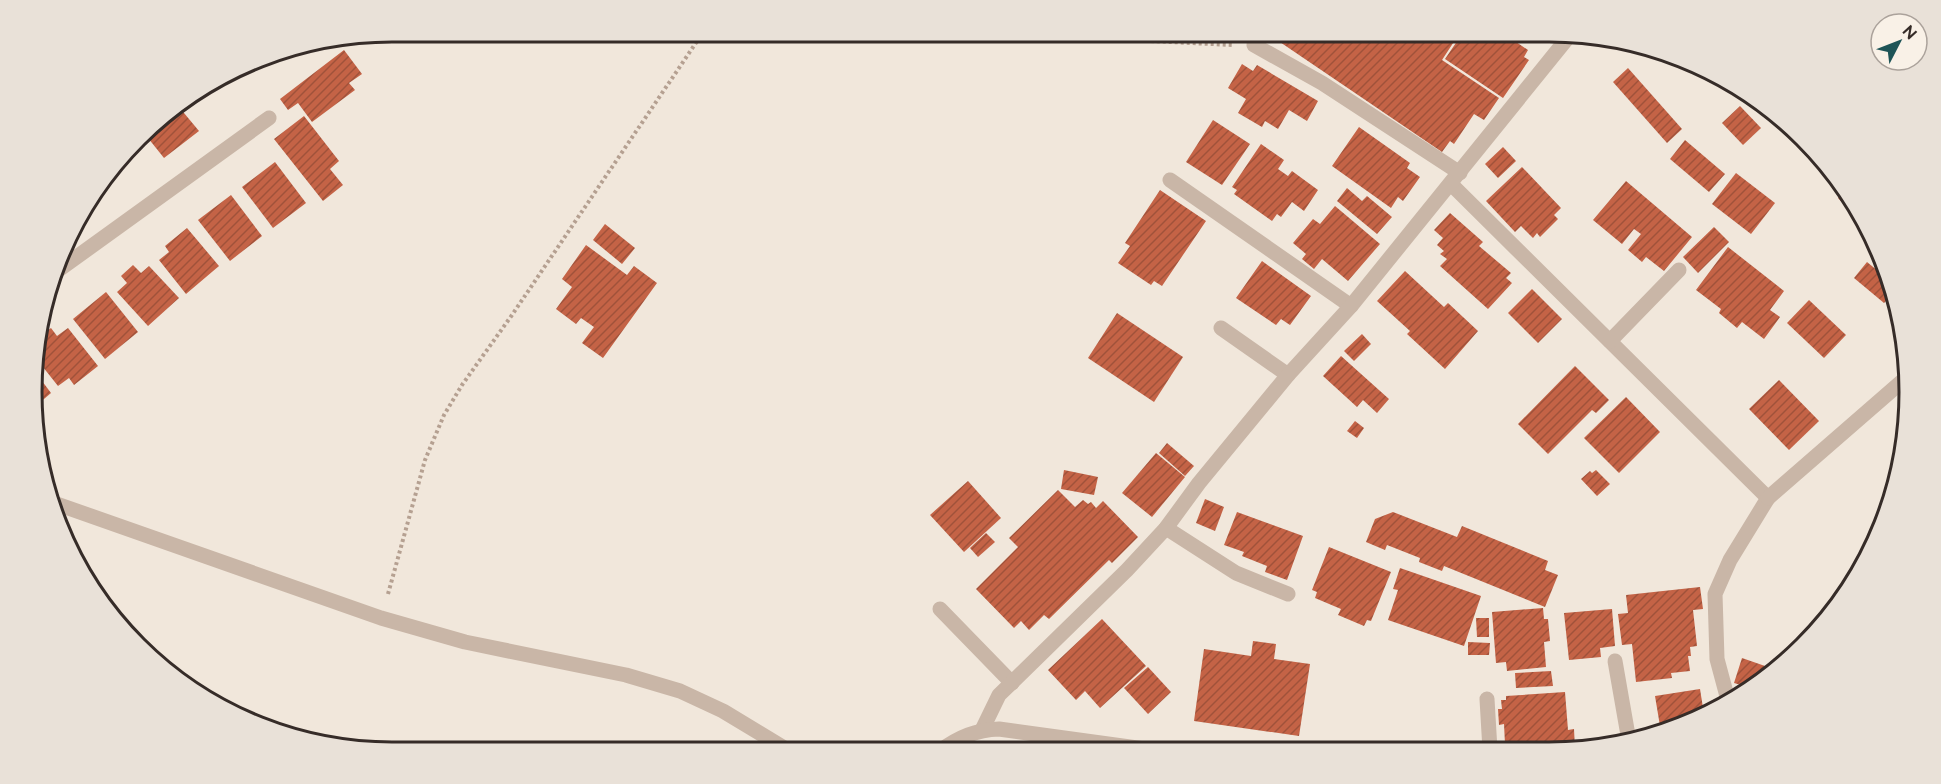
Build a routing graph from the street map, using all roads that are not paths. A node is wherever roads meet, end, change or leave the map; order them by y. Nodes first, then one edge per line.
1 (1564, 43) edge
2 (1254, 45) road end
3 (268, 118) dead end
4 (1455, 179) junction
5 (1170, 180) dead end
6 (67, 264) edge
7 (1679, 270) dead end
8 (1351, 306) junction
9 (1221, 328) dead end
10 (1610, 341) junction
11 (1288, 375) junction
12 (1899, 385) edge
13 (1768, 498) junction
14 (61, 506) edge
15 (1166, 528) junction
16 (1288, 594) dead end
17 (940, 609) dead end
18 (1615, 661) dead end
19 (1011, 683) junction
20 (1726, 694) edge
21 (1488, 699) dead end
22 (982, 730) junction
23 (1628, 733) edge
24 (773, 742) edge
25 (954, 742) edge
26 (1098, 742) edge
27 (1490, 742) edge

1 - 4 street
2 - 4 street
3 - 6 street
4 - 8 street
4 - 10 street
5 - 8 street
7 - 10 street
8 - 11 street
9 - 11 street
10 - 13 street
11 - 15 street
12 - 13 street
13 - 20 street
14 - 24 street
15 - 16 street
15 - 19 street
17 - 19 street
18 - 23 street
19 - 22 street
21 - 27 street
22 - 25 street
22 - 26 street

